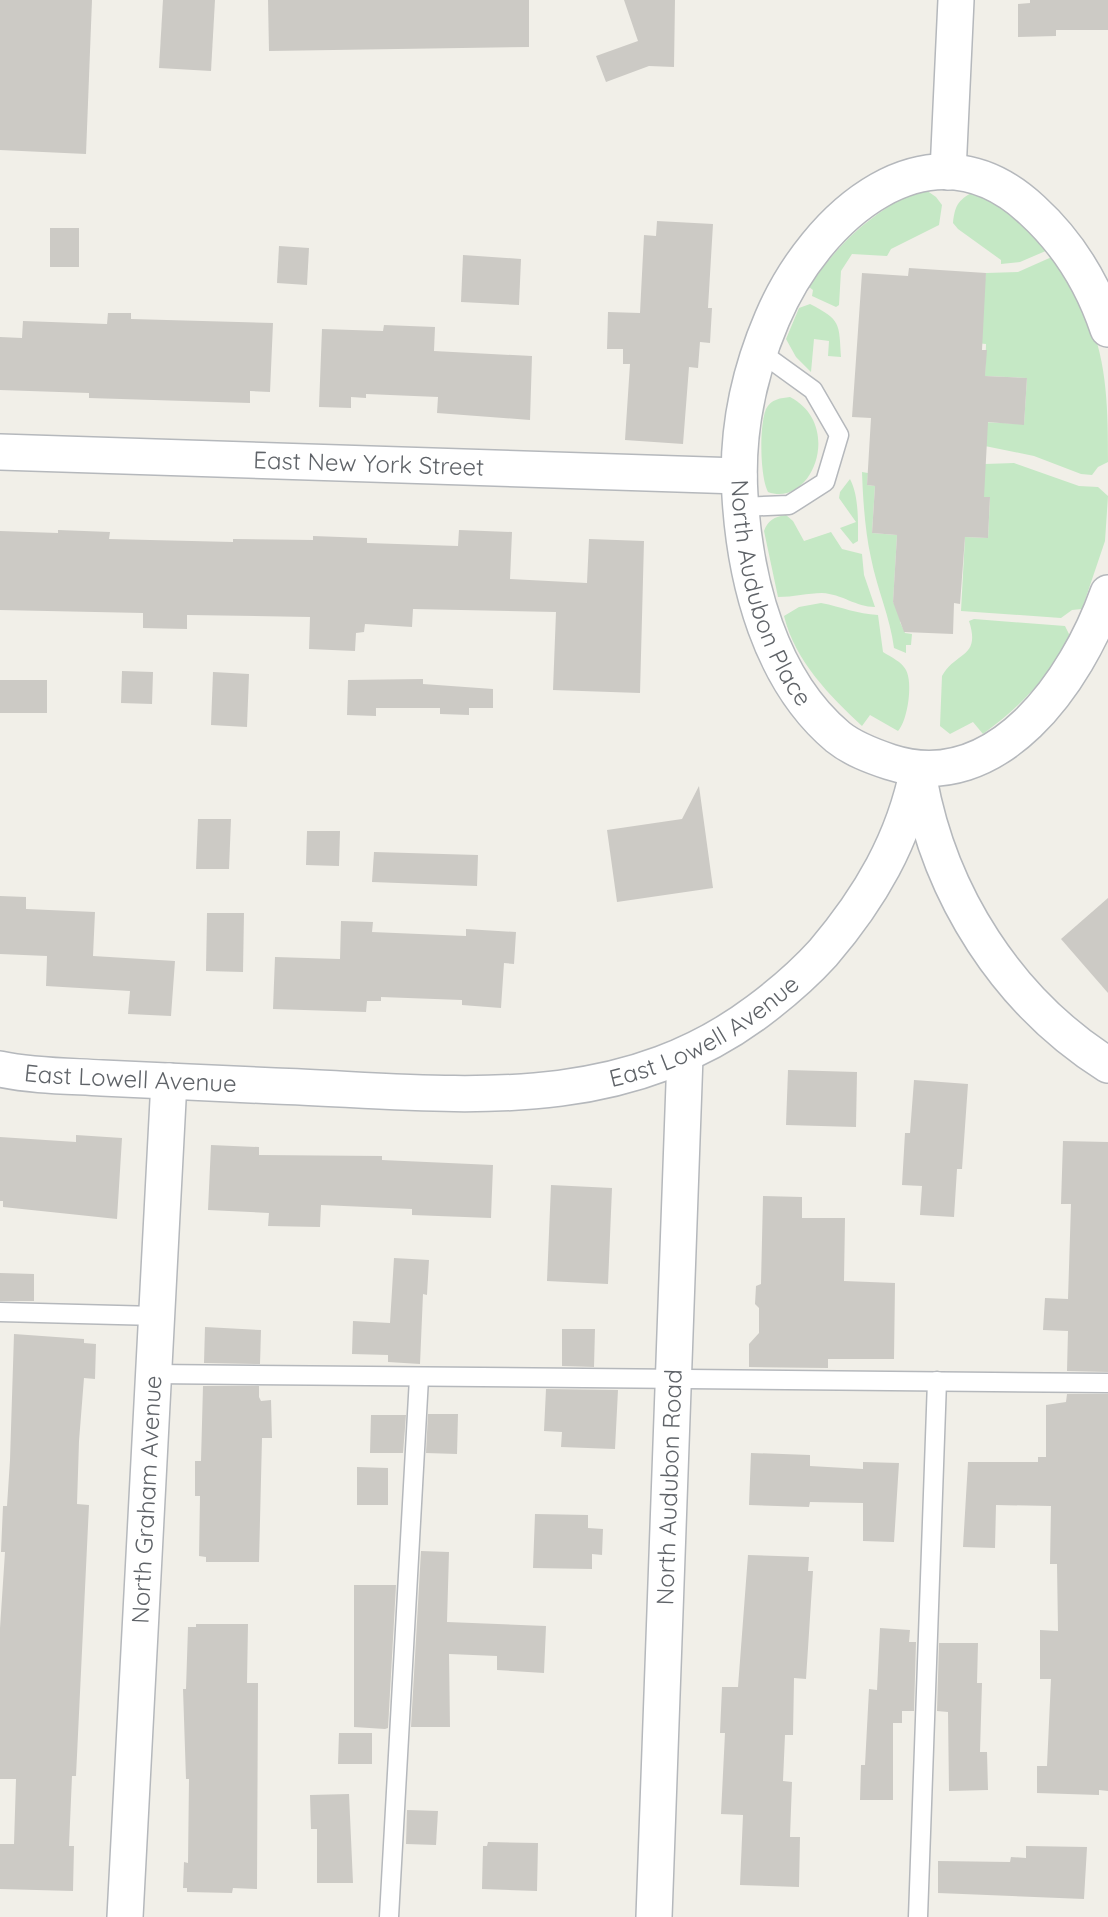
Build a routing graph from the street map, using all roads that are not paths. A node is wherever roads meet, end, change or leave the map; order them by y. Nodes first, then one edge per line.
1 (956, 0) edge
2 (948, 172) junction
3 (1108, 329) edge
4 (759, 351) junction
5 (0, 452) edge
6 (740, 492) junction
7 (1108, 593) edge
8 (918, 769) junction
9 (685, 1056) junction
10 (1108, 1065) edge
11 (0, 1069) edge
12 (169, 1081) junction
13 (0, 1312) edge
14 (156, 1316) junction
15 (153, 1374) junction
16 (419, 1378) junction
17 (673, 1379) junction
18 (937, 1381) junction
19 (1108, 1383) edge
20 (125, 1917) edge
21 (389, 1917) edge
22 (653, 1917) edge
23 (918, 1917) edge

1 - 2 street
2 - 3 street, North Audubon Place
2 - 4 street, North Audubon Place
4 - 6 street, North Audubon Place
4 - 6 lane
5 - 6 street, East New York Street
6 - 8 street, North Audubon Place
7 - 8 street, North Audubon Place
8 - 9 street, East Lowell Avenue
8 - 10 street
9 - 12 street, East Lowell Avenue
9 - 17 street, North Audubon Road
11 - 12 street, East Lowell Avenue
12 - 14 street, North Graham Avenue
13 - 14 lane
14 - 15 street, North Graham Avenue
15 - 16 lane
15 - 20 street, North Graham Avenue
16 - 17 lane
16 - 21 lane
17 - 18 lane
17 - 22 street, North Audubon Road
18 - 19 lane
18 - 23 lane

